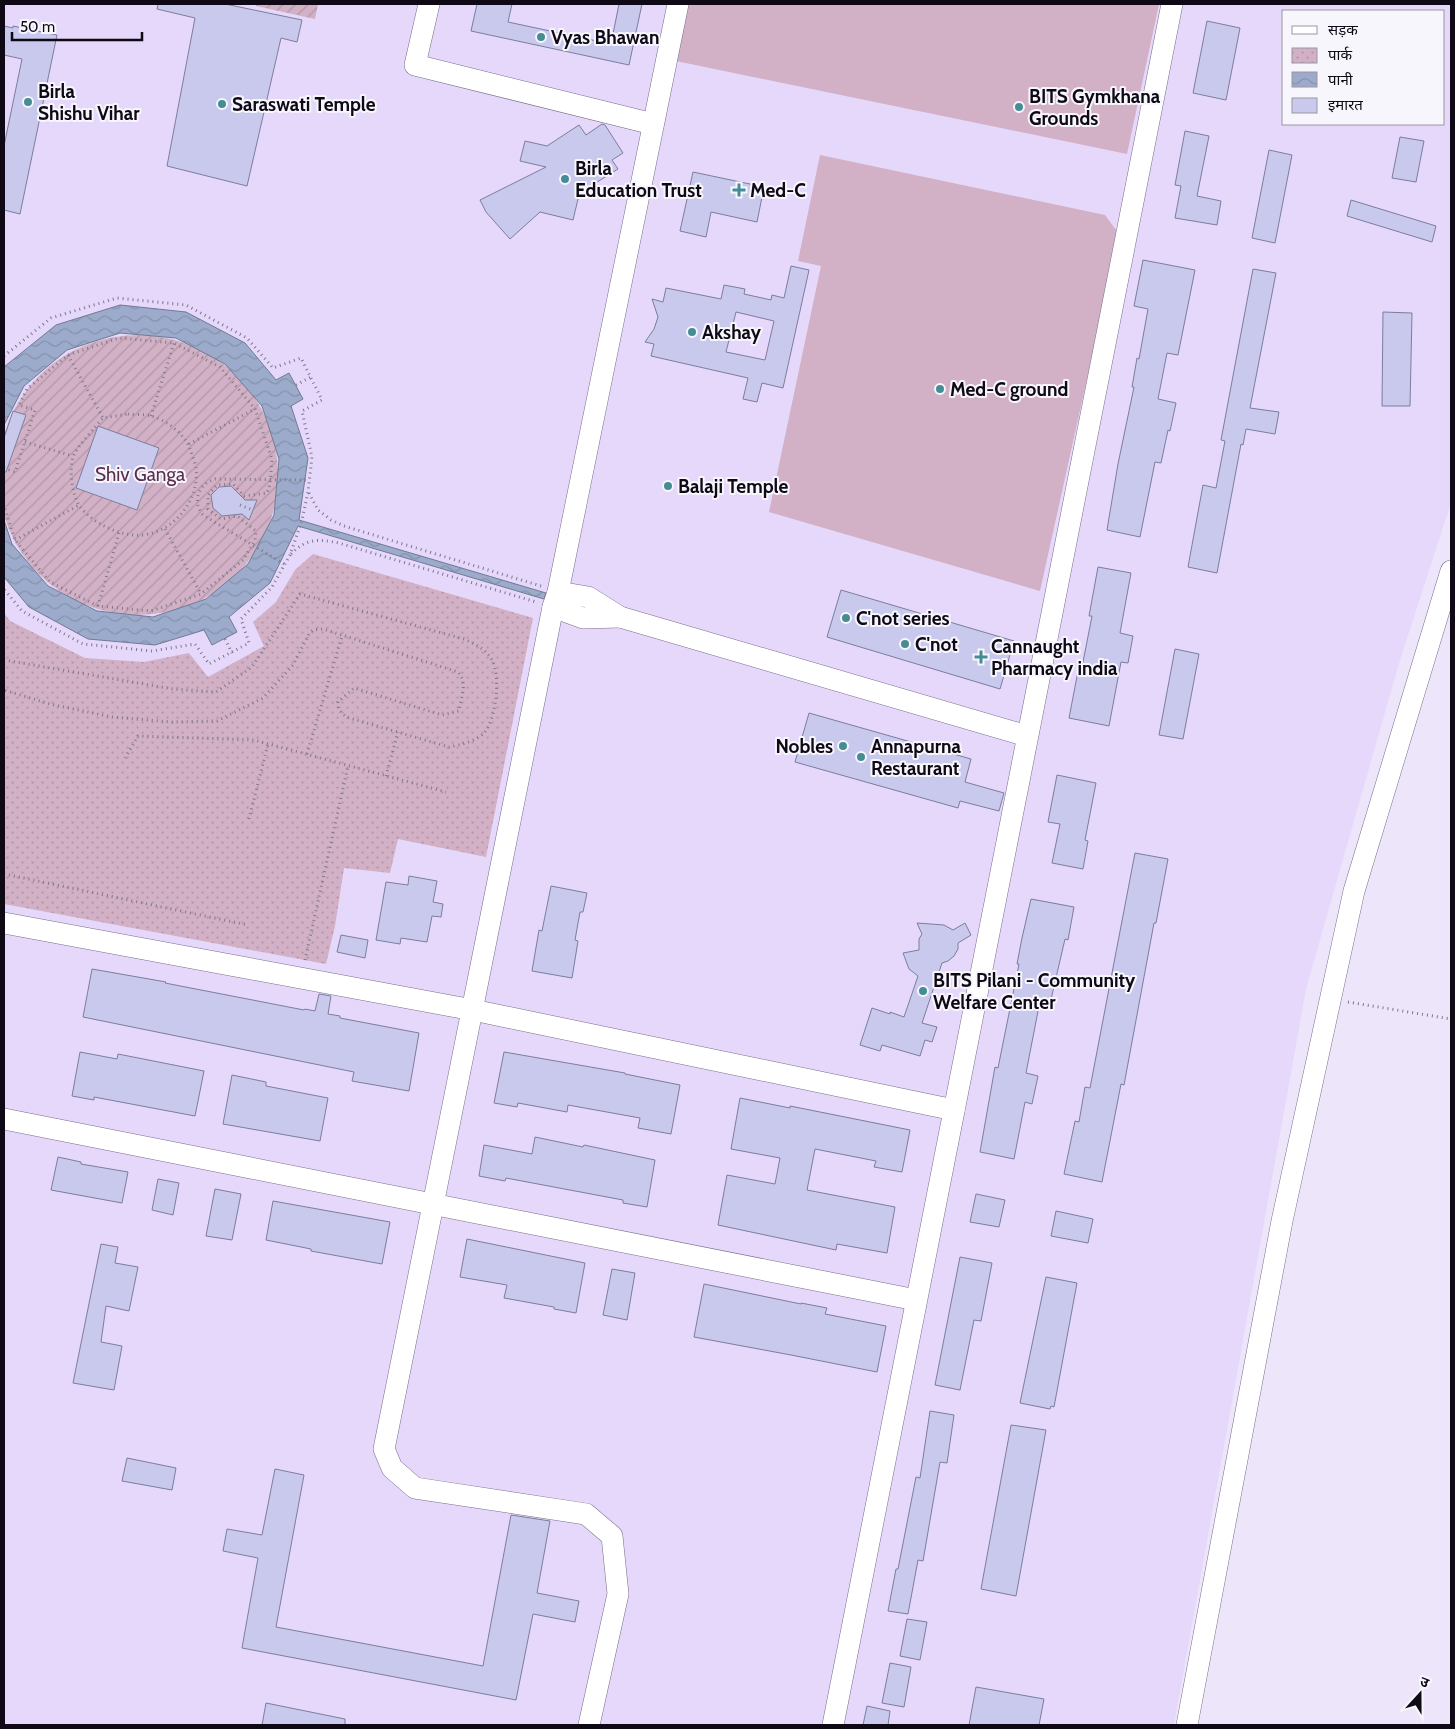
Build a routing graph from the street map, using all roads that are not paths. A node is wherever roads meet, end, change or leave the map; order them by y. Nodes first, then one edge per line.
1 (429, 4) edge
2 (678, 4) edge
3 (1172, 4) edge
4 (653, 124) junction
5 (1451, 570) edge
6 (556, 600) junction
7 (1027, 736) junction
8 (4, 923) edge
9 (473, 1010) junction
10 (954, 1110) junction
11 (4, 1119) edge
12 (434, 1204) junction
13 (916, 1300) junction
14 (589, 1725) edge
15 (833, 1725) edge
16 (1187, 1725) edge

1 - 4 street
2 - 4 street
3 - 7 street
4 - 6 street
5 - 16 street
6 - 7 street
6 - 9 street
7 - 10 street
8 - 9 street
9 - 10 street
9 - 12 street
10 - 13 street
11 - 12 street
12 - 13 street
12 - 14 street
13 - 15 street

